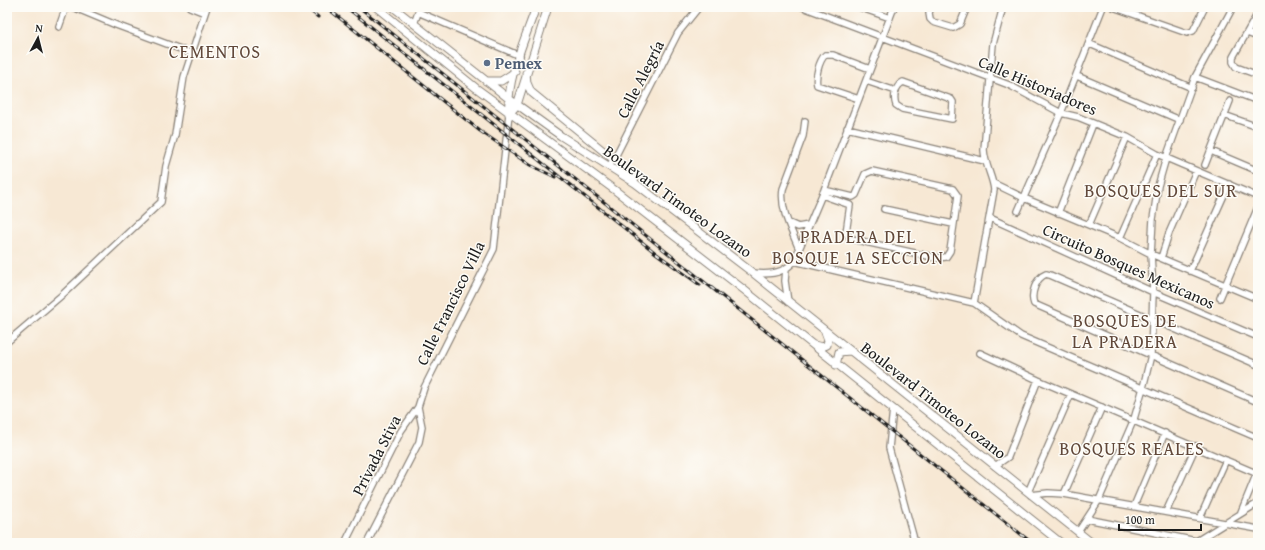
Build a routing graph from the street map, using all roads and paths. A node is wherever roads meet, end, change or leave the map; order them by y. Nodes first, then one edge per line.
1 (66, 7) edge
2 (73, 7) edge
3 (190, 7) edge
4 (207, 7) edge
5 (376, 7) edge
6 (393, 7) edge
7 (536, 7) edge
8 (548, 7) edge
9 (699, 7) edge
10 (803, 7) edge
11 (860, 7) edge
12 (894, 7) edge
13 (931, 7) edge
14 (967, 7) edge
15 (1003, 7) edge
16 (1103, 7) edge
17 (1113, 7) edge
18 (1205, 7) edge
19 (1233, 7) edge
20 (1250, 7) edge
21 (419, 10) edge
22 (1258, 10) edge
23 (205, 13) junction
24 (1258, 13) edge
25 (890, 18) junction
26 (414, 24) junction
27 (59, 27) dead end
28 (1247, 33) junction
29 (883, 37) junction
30 (1258, 37) edge
31 (1090, 44) junction
32 (191, 53) junction
33 (520, 56) junction
34 (870, 69) junction
35 (515, 72) junction
36 (526, 73) junction
37 (1258, 75) edge
38 (1077, 76) junction
39 (1195, 77) junction
40 (991, 78) junction
41 (485, 80) junction
42 (866, 81) junction
43 (1192, 88) junction
44 (896, 91) junction
45 (508, 98) junction
46 (859, 99) junction
47 (1230, 101) dead end
48 (1258, 101) edge
49 (517, 105) junction
50 (1061, 113) junction
51 (510, 114) junction
52 (1224, 115) junction
53 (1180, 120) junction
54 (806, 121) dead end
55 (1093, 124) junction
56 (1258, 127) edge
57 (847, 128) junction
58 (1127, 138) junction
59 (1211, 151) junction
60 (1157, 154) junction
61 (1166, 158) junction
62 (614, 159) junction
63 (985, 161) junction
64 (1205, 165) dead end
65 (609, 166) junction
66 (1196, 171) junction
67 (1258, 171) edge
68 (635, 183) junction
69 (993, 183) junction
70 (1229, 184) junction
71 (823, 192) junction
72 (1258, 197) edge
73 (1024, 198) junction
74 (1258, 207) edge
75 (884, 209) dead end
76 (1018, 211) dead end
77 (1058, 213) junction
78 (990, 218) junction
79 (789, 222) junction
80 (954, 224) junction
81 (809, 225) junction
82 (1089, 225) junction
83 (1120, 238) junction
84 (799, 249) junction
85 (1151, 254) junction
86 (1161, 258) junction
87 (794, 261) junction
88 (786, 269) junction
89 (1190, 270) junction
90 (753, 273) junction
91 (1225, 285) junction
92 (1153, 292) junction
93 (1257, 297) edge
94 (1220, 298) dead end
95 (788, 302) junction
96 (974, 304) junction
97 (1152, 319) junction
98 (825, 331) junction
99 (1258, 337) edge
100 (7, 342) edge
101 (812, 344) junction
102 (850, 351) junction
103 (980, 353) dead end
104 (1151, 355) junction
105 (836, 364) junction
106 (1258, 366) edge
107 (1038, 380) junction
108 (1143, 388) junction
109 (1071, 394) junction
110 (1258, 402) edge
111 (418, 407) junction
112 (1102, 407) junction
113 (893, 409) junction
114 (1134, 419) junction
115 (1165, 433) junction
116 (1258, 438) edge
117 (1196, 446) junction
118 (1226, 460) junction
119 (996, 466) junction
120 (1258, 474) edge
121 (1030, 494) junction
122 (1064, 494) junction
123 (1099, 500) junction
124 (1258, 503) edge
125 (1134, 506) junction
126 (1166, 512) junction
127 (1241, 513) junction
128 (1200, 518) junction
129 (1087, 519) junction
130 (1224, 522) junction
131 (1258, 529) edge
132 (1078, 532) junction
133 (1195, 542) edge
134 (345, 543) edge
135 (367, 543) edge
136 (915, 543) edge
137 (1061, 543) edge
138 (1092, 543) edge
139 (1206, 543) edge

1 - 27 street
2 - 32 street
3 - 23 street
4 - 23 street
5 - 51 main road, Boulevard Timoteo Lozano
6 - 26 main road, Boulevard Timoteo Lozano
7 - 33 main road
8 - 36 main road
9 - 62 street, Calle Alegría
10 - 29 street, Calle Historiadores
11 - 25 street
12 - 25 street
13 - 14 street
15 - 40 street
16 - 31 street
17 - 18 street
19 - 39 street
20 - 22 street
21 - 26 street
21 - 33 street
23 - 32 street
24 - 28 street
25 - 29 street
26 - 41 main road, Boulevard Timoteo Lozano
28 - 30 street
28 - 37 street
29 - 34 street
29 - 40 street, Calle Historiadores
31 - 38 street
31 - 43 street
32 - 100 street
33 - 35 main road
34 - 42 street
34 - 46 street
35 - 41 main road
35 - 45 main road
36 - 49 main road
36 - 62 main road
38 - 50 street
38 - 53 street
39 - 43 street
39 - 48 street
40 - 50 street, Calle Historiadores
40 - 63 street
41 - 45 main road, Boulevard Timoteo Lozano
42 - 44 street
42 - 46 street
43 - 53 street
44 - 44 street
45 - 49 main road, Boulevard Timoteo Lozano
45 - 51 main road
46 - 57 street
47 - 52 street
49 - 51 main road
49 - 65 main road, Boulevard Timoteo Lozano
50 - 55 street, Calle Historiadores
50 - 73 street
51 - 101 main road, Boulevard Timoteo Lozano
51 - 111 street, Calle Francisco Villa
52 - 56 street
52 - 59 street
53 - 61 street
54 - 79 street
55 - 58 street, Calle Historiadores
55 - 77 street
57 - 63 street
57 - 71 street
58 - 60 street, Calle Historiadores
58 - 82 street
59 - 64 street
59 - 67 street
60 - 61 street, Calle Historiadores
60 - 83 street
61 - 66 street, Calle Historiadores
61 - 85 street
62 - 65 street, Calle Alegría
62 - 68 main road
63 - 69 street
65 - 68 main road, Boulevard Timoteo Lozano
66 - 70 street, Calle Historiadores
66 - 86 street
68 - 90 main road, Boulevard Timoteo Lozano
69 - 73 street
69 - 78 street
70 - 72 street, Calle Historiadores
70 - 89 street
71 - 80 street
71 - 80 street
71 - 81 street
73 - 76 street
73 - 77 street
74 - 91 street
75 - 80 street
77 - 82 street
78 - 92 street, Circuito Bosques Mexicanos
78 - 96 street
79 - 81 street
79 - 84 street
81 - 84 street
82 - 83 street
83 - 85 street
84 - 87 street
85 - 86 street
85 - 92 street
86 - 89 street
87 - 88 street
87 - 96 street
88 - 90 street
88 - 95 street
89 - 91 street
90 - 95 main road, Boulevard Timoteo Lozano
91 - 93 street
91 - 94 street
92 - 97 street
92 - 99 street, Circuito Bosques Mexicanos
95 - 98 main road, Boulevard Timoteo Lozano
96 - 108 street
97 - 104 street
97 - 104 street
97 - 106 street
98 - 101 main road
98 - 102 main road, Boulevard Timoteo Lozano
101 - 105 main road, Boulevard Timoteo Lozano
102 - 105 main road
102 - 119 main road, Boulevard Timoteo Lozano
103 - 107 street
104 - 108 street
104 - 110 street
105 - 113 main road, Boulevard Timoteo Lozano
107 - 109 street
107 - 119 street
108 - 114 street
108 - 116 street
109 - 112 street
109 - 121 street
111 - 134 street, Privada Stiva
111 - 135 street, Privada Stiva
112 - 114 street
112 - 122 street
113 - 136 street
113 - 137 main road, Boulevard Timoteo Lozano
114 - 115 street
114 - 123 street
115 - 117 street
115 - 125 street
117 - 118 street
117 - 126 street
118 - 120 street
118 - 128 street
119 - 121 main road, Boulevard Timoteo Lozano
120 - 127 street
121 - 122 street
121 - 132 main road, Boulevard Timoteo Lozano
122 - 123 street
123 - 125 street
123 - 129 street
124 - 127 street
125 - 126 street
126 - 128 street
127 - 130 street
128 - 130 street
129 - 132 street
129 - 133 street
130 - 131 street
130 - 133 street
132 - 138 main road, Boulevard Timoteo Lozano
133 - 139 street

